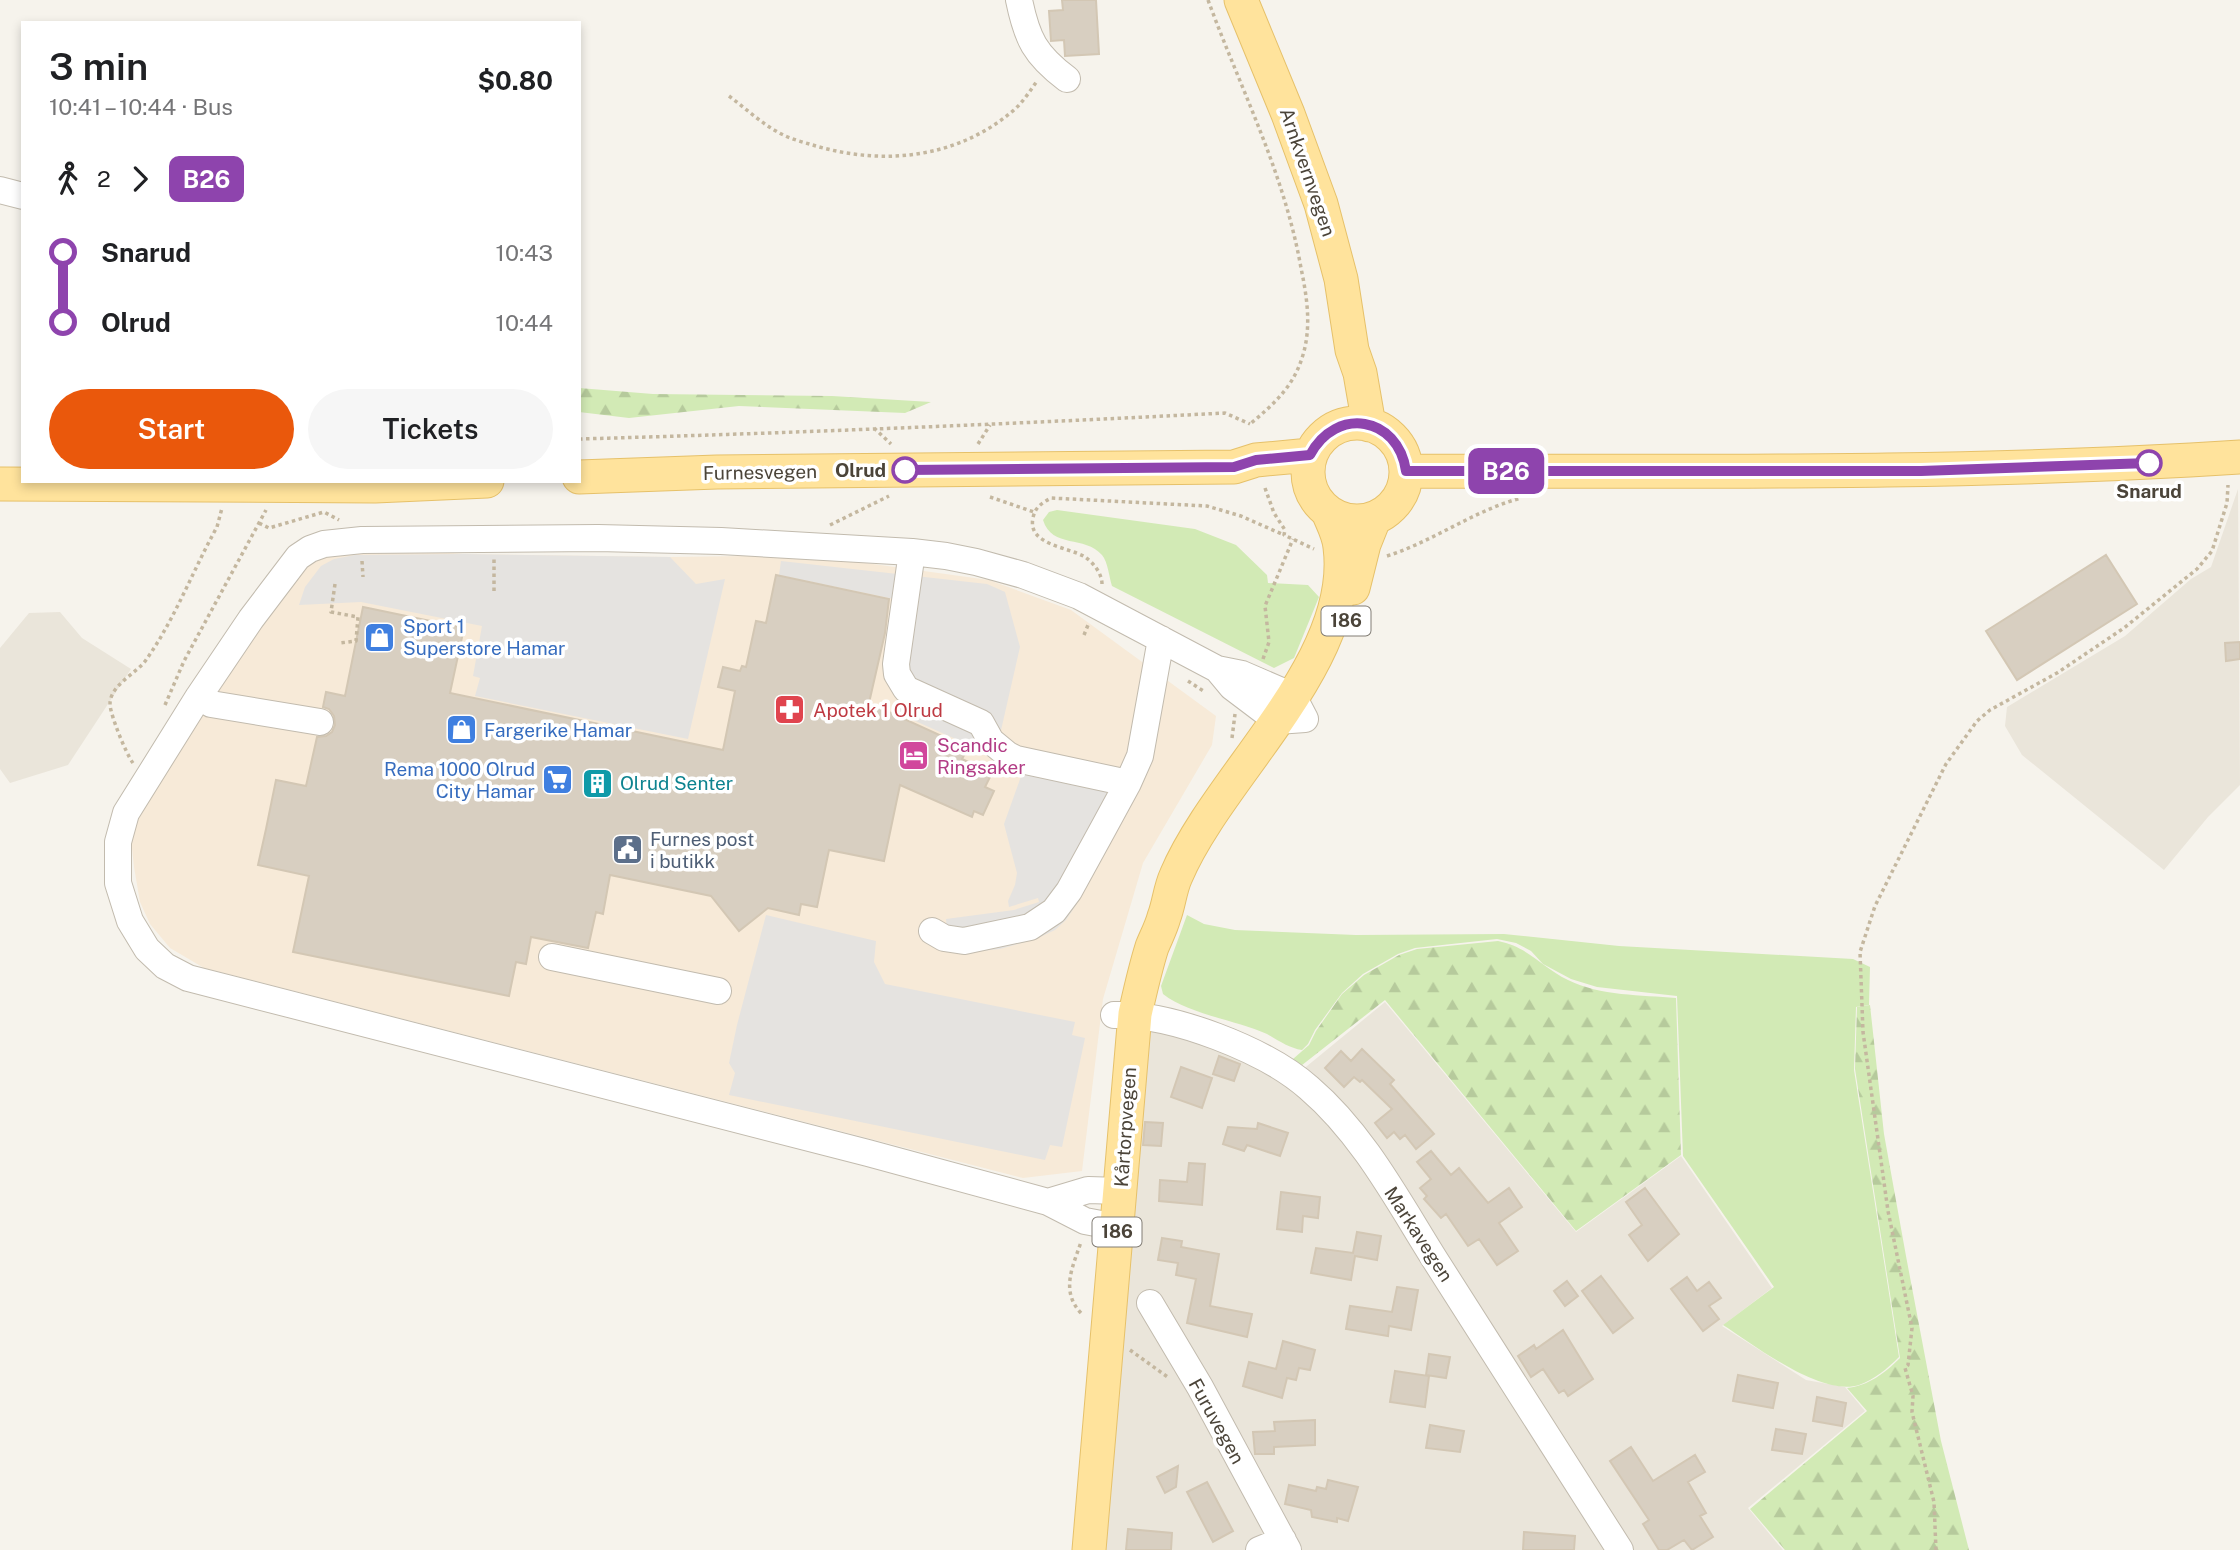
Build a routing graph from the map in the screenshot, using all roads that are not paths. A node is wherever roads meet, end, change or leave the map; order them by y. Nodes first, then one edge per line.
1 (1019, 0) edge
2 (1241, 0) edge
3 (1058, 73) road end
4 (0, 190) edge
5 (21, 195) edge
6 (1355, 425) junction
7 (1309, 469) junction
8 (1406, 471) junction
9 (2234, 471) edge
10 (581, 477) edge
11 (442, 483) edge
12 (0, 484) edge
13 (1328, 512) junction
14 (1374, 519) junction
15 (912, 552) junction
16 (1159, 650) junction
17 (199, 696) junction
18 (1292, 712) junction
19 (320, 722) dead end
20 (1128, 783) junction
21 (932, 931) dead end
22 (552, 957) dead end
23 (718, 991) dead end
24 (1124, 1015) junction
25 (1120, 1191) junction
26 (1048, 1202) junction
27 (1117, 1227) junction
28 (1150, 1303) dead end
29 (1277, 1547) edge
30 (1088, 1550) edge
31 (1620, 1550) edge

1 - 3 street
2 - 6 main road, Arnkvernvegen
4 - 5 street
6 - 7 main road
6 - 8 main road
7 - 10 main road, Furnesvegen
7 - 13 main road
8 - 9 main road
8 - 14 main road
11 - 12 main road
13 - 14 main road
13 - 18 main road, Kårtorpvegen / 186
14 - 18 main road, Kårtorpvegen / 186
15 - 16 street
15 - 17 street
15 - 20 street
16 - 18 street
16 - 20 street
17 - 19 street
17 - 26 street
18 - 24 main road, Kårtorpvegen / 186
20 - 21 street
22 - 23 street
24 - 25 main road, Kårtorpvegen / 186
24 - 31 street, Markavegen
25 - 26 street
25 - 27 main road, Kårtorpvegen / 186
26 - 27 street
27 - 30 main road, Kårtorpvegen / 186
28 - 29 street, Furuvegen

